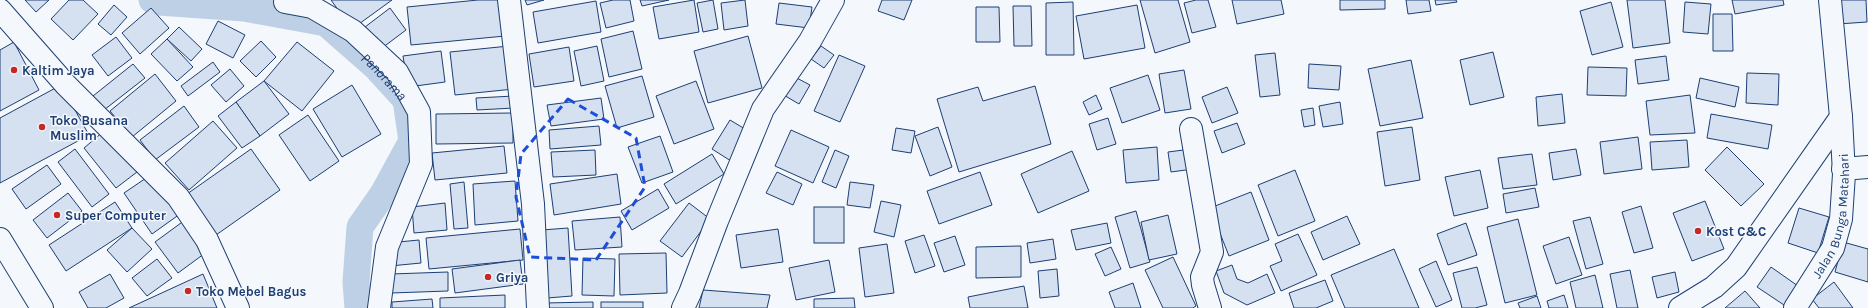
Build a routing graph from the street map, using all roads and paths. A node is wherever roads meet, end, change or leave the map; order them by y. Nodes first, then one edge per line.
1 (509, 0) edge
2 (833, 0) edge
3 (1830, 0) edge
4 (286, 2) dead end
5 (0, 10) edge
6 (1842, 117) junction
7 (1191, 129) dead end
8 (1868, 167) edge
9 (1843, 169) junction
10 (0, 239) edge
11 (42, 308) edge
12 (238, 308) edge
13 (379, 308) edge
14 (538, 308) edge
15 (683, 308) edge
16 (1210, 308) edge
17 (1680, 308) edge
18 (1795, 308) edge

1 - 14 street
2 - 15 street
3 - 6 street, Jalan Bunga Matahari
4 - 13 street
5 - 12 street
6 - 9 street, Jalan Bunga Matahari
6 - 17 street
7 - 16 street
8 - 9 street
9 - 18 street, Jalan Bunga Matahari
10 - 11 street

